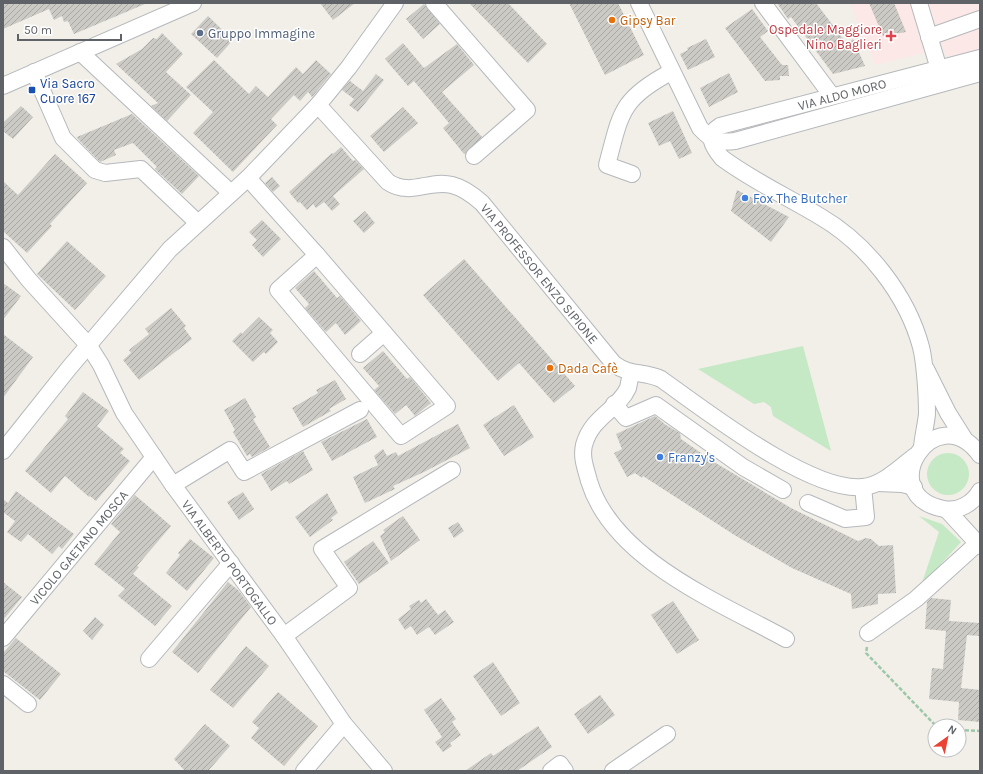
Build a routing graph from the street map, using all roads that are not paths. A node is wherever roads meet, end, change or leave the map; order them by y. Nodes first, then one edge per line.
1 (193, 3) edge
2 (394, 3) edge
3 (434, 3) edge
4 (639, 3) edge
5 (763, 3) edge
6 (922, 6) edge
7 (980, 19) edge
8 (929, 38) junction
9 (85, 49) junction
10 (980, 58) edge
11 (34, 72) junction
12 (671, 72) junction
13 (980, 72) edge
14 (941, 76) junction
15 (3, 86) edge
16 (832, 96) junction
17 (318, 105) junction
18 (711, 140) junction
19 (728, 142) junction
20 (474, 156) dead end
21 (731, 164) junction
22 (632, 174) dead end
23 (239, 186) junction
24 (198, 223) junction
25 (3, 247) edge
26 (317, 255) junction
27 (384, 333) junction
28 (89, 346) junction
29 (360, 354) dead end
30 (923, 362) junction
31 (631, 373) junction
32 (614, 404) junction
33 (699, 406) junction
34 (360, 410) dead end
35 (685, 427) junction
36 (965, 440) junction
37 (5, 444) edge
38 (918, 451) junction
39 (980, 455) edge
40 (154, 457) junction
41 (452, 470) dead end
42 (871, 485) junction
43 (173, 486) junction
44 (914, 487) junction
45 (783, 490) dead end
46 (980, 491) edge
47 (808, 503) dead end
48 (968, 504) junction
49 (947, 510) junction
50 (978, 543) edge
51 (231, 563) junction
52 (868, 633) road end
53 (284, 636) junction
54 (3, 638) edge
55 (786, 638) dead end
56 (149, 659) dead end
57 (3, 684) edge
58 (28, 704) dead end
59 (344, 724) junction
60 (667, 734) dead end
61 (304, 771) edge
62 (384, 771) edge
63 (551, 771) edge
64 (565, 771) edge
65 (613, 771) edge

1 - 9 street
2 - 17 street
3 - 20 street
4 - 12 street
5 - 16 street
6 - 8 street
7 - 8 street
8 - 14 street
9 - 11 street
9 - 23 street
10 - 14 street, VIA ALDO MORO
11 - 15 street
11 - 24 street
12 - 18 street
12 - 22 street
13 - 14 street, VIA ALDO MORO
14 - 16 street, VIA ALDO MORO
14 - 19 street, VIA ALDO MORO
16 - 18 street, VIA ALDO MORO
17 - 23 street
17 - 31 street, VIA PROFESSOR ENZO SIPIONE
18 - 19 street, VIA ALDO MORO
18 - 21 street
19 - 21 street
21 - 30 street
23 - 24 street
23 - 26 street
24 - 28 street
25 - 28 street, VIA ALBERTO PORTOGALLO
26 - 27 street
26 - 27 street
27 - 29 street
28 - 37 street
28 - 40 street, VIA ALBERTO PORTOGALLO
30 - 36 street
30 - 38 street
31 - 32 street
31 - 33 street, VIA PROFESSOR ENZO SIPIONE
32 - 35 street
32 - 55 street
33 - 35 street
33 - 42 street, VIA PROFESSOR ENZO SIPIONE
34 - 43 street
35 - 45 street
36 - 38 street
36 - 39 street
38 - 42 street
38 - 44 street
40 - 43 street, VIA ALBERTO PORTOGALLO
40 - 54 street, VICOLO GAETANO MOSCA
41 - 53 street
42 - 44 street, VIA PROFESSOR ENZO SIPIONE
42 - 47 street
43 - 51 street, VIA ALBERTO PORTOGALLO
44 - 49 street
46 - 48 street
48 - 49 street
48 - 50 street
49 - 50 street
50 - 52 street
51 - 53 street, VIA ALBERTO PORTOGALLO
51 - 56 street
53 - 59 street, VIA ALBERTO PORTOGALLO
57 - 58 street
59 - 61 street
59 - 62 street, VIA ALBERTO PORTOGALLO
60 - 65 street
63 - 64 street

